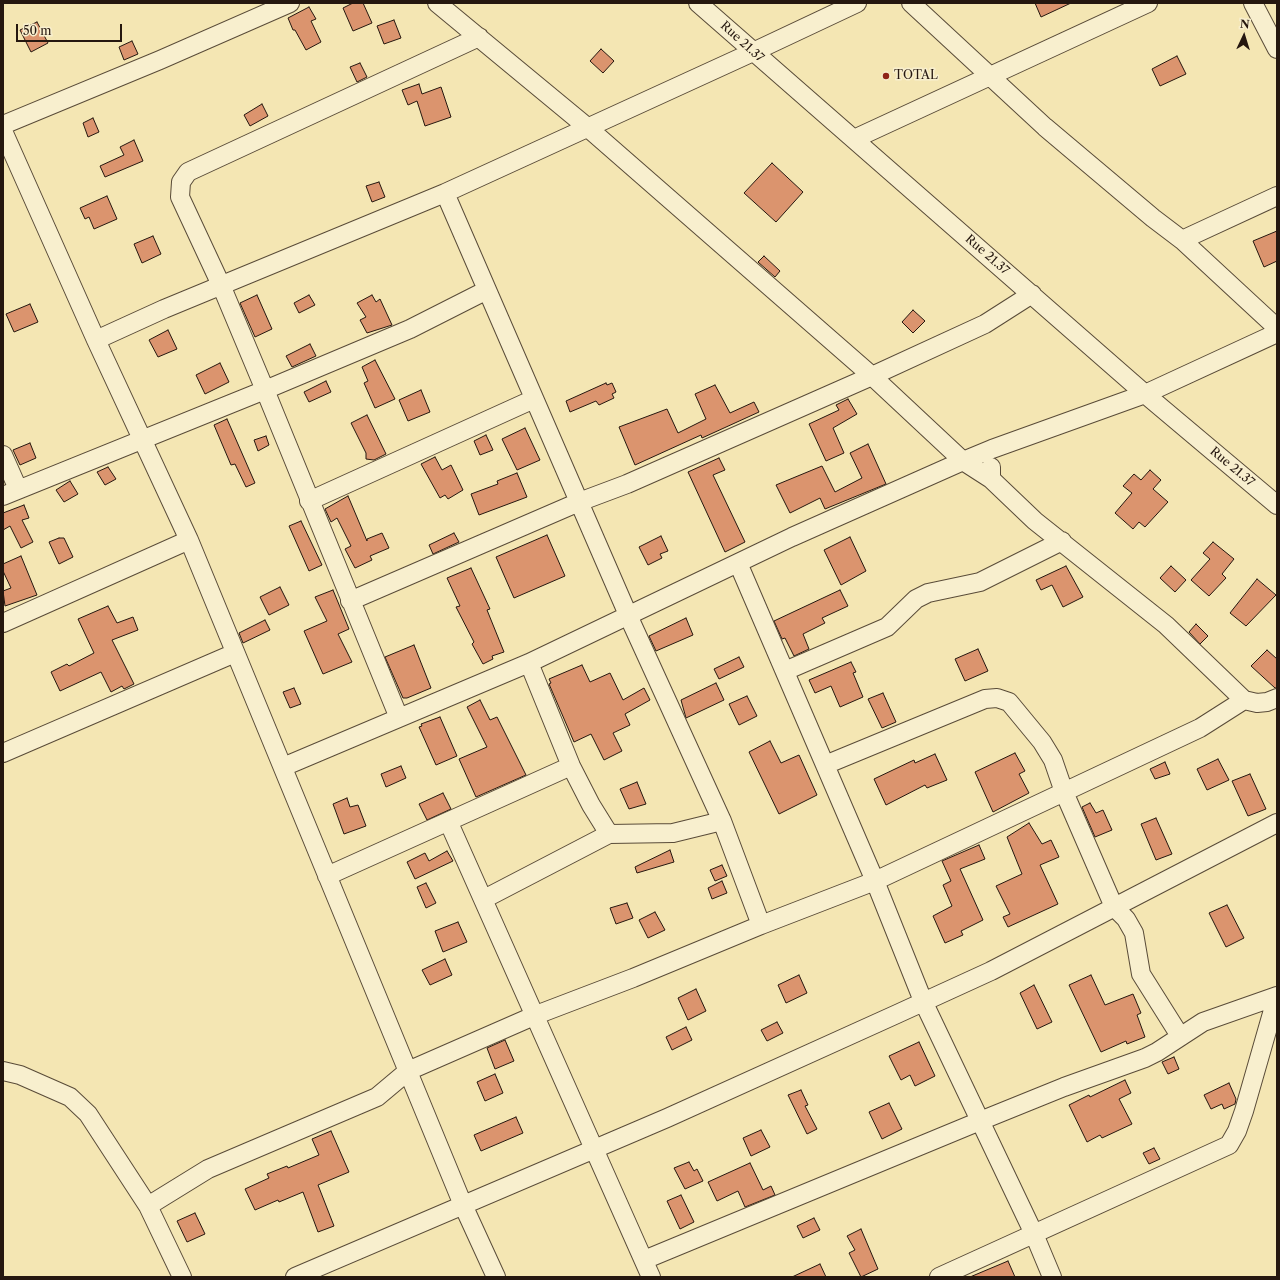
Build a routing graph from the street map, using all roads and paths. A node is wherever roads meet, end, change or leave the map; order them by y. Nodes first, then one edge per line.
1 (290, 3) edge
2 (437, 3) edge
3 (698, 3) edge
4 (857, 3) edge
5 (911, 3) edge
6 (1148, 3) edge
7 (1253, 3) edge
8 (479, 37) junction
9 (1277, 49) edge
10 (753, 52) junction
11 (990, 76) junction
12 (3, 125) edge
13 (587, 127) junction
14 (3, 131) edge
15 (854, 138) junction
16 (445, 193) junction
17 (1277, 196) edge
18 (1182, 240) junction
19 (221, 285) junction
20 (487, 290) junction
21 (1032, 294) junction
22 (1277, 328) edge
23 (1277, 332) edge
24 (96, 340) junction
25 (872, 376) junction
26 (265, 390) junction
27 (1145, 394) junction
28 (534, 399) junction
29 (143, 438) junction
30 (992, 449) junction
31 (3, 455) edge
32 (963, 461) junction
33 (991, 479) junction
34 (11, 493) edge
35 (309, 501) junction
36 (579, 502) junction
37 (1277, 505) edge
38 (189, 540) junction
39 (1062, 541) junction
40 (738, 563) junction
41 (350, 602) junction
42 (628, 615) junction
43 (3, 624) edge
44 (235, 653) junction
45 (529, 663) junction
46 (785, 670) junction
47 (1277, 698) edge
48 (1244, 700) junction
49 (399, 718) junction
50 (3, 753) edge
51 (825, 765) junction
52 (571, 766) junction
53 (282, 767) junction
54 (1064, 792) junction
55 (722, 821) junction
56 (450, 822) junction
57 (1277, 823) edge
58 (609, 834) junction
59 (328, 876) junction
60 (875, 881) junction
61 (484, 899) junction
62 (1114, 908) junction
63 (761, 925) junction
64 (1277, 996) edge
65 (923, 1001) junction
66 (536, 1015) junction
67 (1180, 1036) junction
68 (3, 1071) edge
69 (408, 1071) junction
70 (980, 1121) junction
71 (594, 1149) junction
72 (463, 1205) junction
73 (148, 1206) junction
74 (1034, 1234) junction
75 (644, 1260) junction
76 (182, 1277) edge
77 (295, 1277) edge
78 (496, 1277) edge
79 (651, 1277) edge
80 (938, 1277) edge
81 (1052, 1277) edge

1 - 12 street
2 - 8 street
3 - 10 street, Rue 21.37
4 - 10 street
5 - 11 street
6 - 11 street
7 - 9 street
8 - 13 street
8 - 19 street
10 - 13 street
10 - 15 street, Rue 21.37
11 - 15 street
11 - 18 street
13 - 16 street
13 - 25 street
14 - 24 street
15 - 21 street, Rue 21.37
16 - 19 street
16 - 20 street
17 - 18 street
18 - 22 street
19 - 24 street
19 - 26 street
20 - 26 street
20 - 28 street
21 - 25 street
21 - 27 street, Rue 21.37
23 - 27 street
24 - 29 street
25 - 32 street
25 - 36 street
26 - 29 street
26 - 35 street
27 - 30 street
27 - 37 street, Rue 21.37
28 - 35 street
28 - 36 street
29 - 34 street
29 - 38 street
30 - 32 street
30 - 33 street
31 - 34 street
32 - 33 street
32 - 40 street
33 - 39 street
35 - 41 street
36 - 41 street
36 - 42 street
38 - 43 street
38 - 44 street
39 - 46 street
39 - 48 street
40 - 42 street
40 - 46 street
41 - 49 street
42 - 45 street
42 - 55 street
44 - 50 street
44 - 53 street
45 - 49 street
45 - 52 street
46 - 51 street
47 - 48 street
48 - 54 street
49 - 53 street
51 - 54 street
51 - 60 street
52 - 56 street
52 - 58 street
53 - 59 street
54 - 60 street
54 - 62 street
55 - 58 street
55 - 63 street
56 - 59 street
56 - 61 street
57 - 62 street
58 - 61 street
59 - 69 street
60 - 63 street
60 - 65 street
61 - 66 street
62 - 65 street
62 - 67 street
63 - 66 street
64 - 67 street
64 - 74 street
65 - 70 street
65 - 71 street
66 - 69 street
66 - 71 street
67 - 70 street
68 - 73 street
69 - 72 street
69 - 73 street
70 - 74 street
70 - 75 street
71 - 72 street
71 - 75 street
72 - 77 street
72 - 78 street
73 - 76 street
74 - 80 street
74 - 81 street
75 - 79 street

